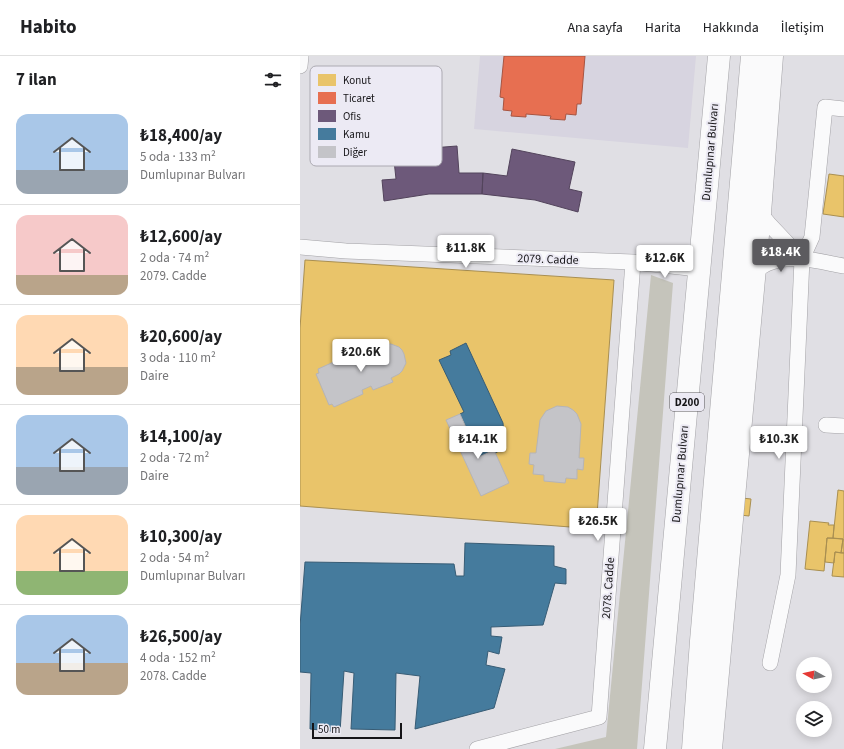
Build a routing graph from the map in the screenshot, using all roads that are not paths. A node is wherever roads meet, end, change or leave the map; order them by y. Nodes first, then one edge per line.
1 (301, 56) edge
2 (719, 56) edge
3 (752, 56) edge
4 (772, 56) edge
5 (300, 66) edge
6 (844, 109) edge
7 (760, 213) junction
8 (300, 247) edge
9 (802, 259) junction
10 (633, 262) junction
11 (844, 266) edge
12 (700, 269) junction
13 (755, 271) junction
14 (826, 425) dead end
15 (844, 426) edge
16 (770, 663) dead end
17 (477, 749) edge
18 (655, 749) edge
19 (693, 749) edge
20 (711, 749) edge

1 - 5 street
2 - 12 highway, Dumlupınar Bulvarı / D200
3 - 19 highway, D200
4 - 7 highway
6 - 9 street
7 - 9 street
7 - 13 highway
8 - 10 street, 2079. Cadde
9 - 11 street
9 - 13 street
9 - 16 street
10 - 12 street, 2079. Cadde
10 - 17 street, 2078. Cadde
12 - 18 highway, Dumlupınar Bulvarı / D200
13 - 20 highway
14 - 15 street

